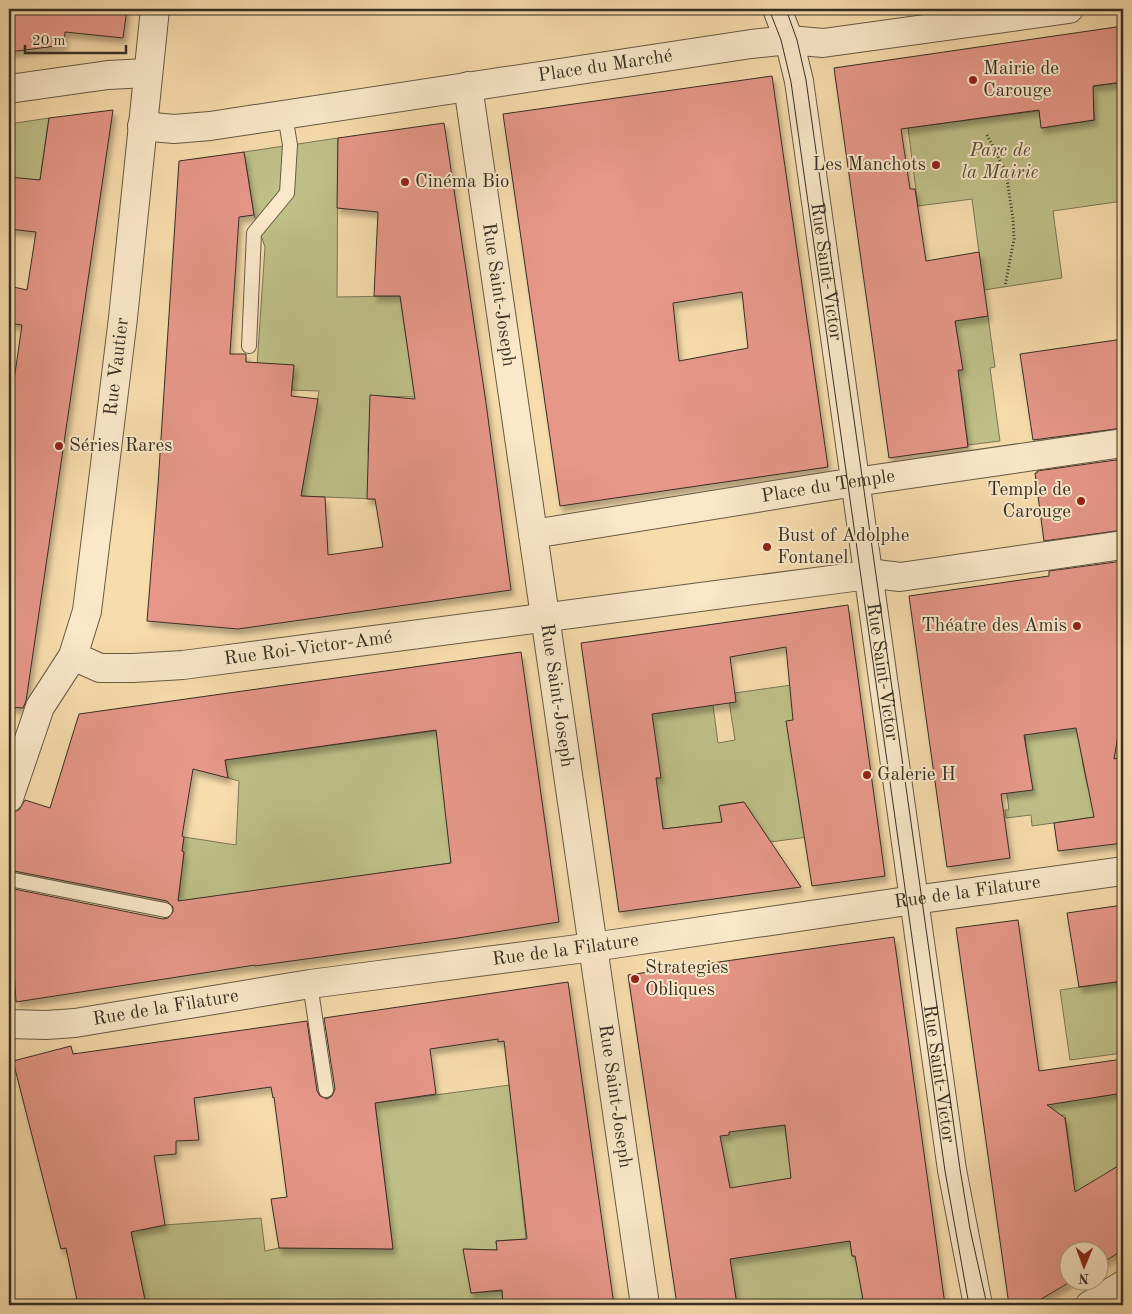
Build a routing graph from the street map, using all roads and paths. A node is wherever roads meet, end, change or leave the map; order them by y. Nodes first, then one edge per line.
1 (155, 9) edge
2 (777, 9) edge
3 (1069, 9) edge
4 (789, 40) junction
5 (147, 73) junction
6 (468, 86) junction
7 (9, 89) edge
8 (285, 114) junction
9 (142, 126) junction
10 (987, 135) dead end
11 (1006, 286) dead end
12 (249, 346) dead end
13 (1123, 443) edge
14 (855, 482) junction
15 (533, 534) junction
16 (1123, 545) edge
17 (869, 575) junction
18 (545, 619) junction
19 (73, 656) junction
20 (9, 798) edge
21 (1123, 871) edge
22 (9, 879) edge
23 (914, 900) junction
24 (165, 910) dead end
25 (593, 947) junction
26 (310, 984) junction
27 (9, 1024) edge
28 (326, 1090) dead end
29 (1123, 1285) edge
30 (645, 1305) edge
31 (978, 1305) edge
32 (1090, 1305) edge

1 - 5 street, Rue Vautier
2 - 4 street, Rue Saint-Victor
3 - 4 street, Place du Marché
4 - 6 street, Place du Marché
4 - 14 street, Rue Saint-Victor
5 - 7 street
5 - 9 street, Rue Vautier
6 - 8 street, Place du Marché
6 - 15 street, Rue Saint-Joseph
8 - 9 street, Place du Marché
8 - 12 lane
9 - 19 street, Rue Vautier
10 - 11 path
13 - 14 street, Place du Temple
14 - 15 street, Place du Temple
14 - 17 street, Rue Saint-Victor
15 - 18 street, Rue Saint-Joseph
16 - 17 street
17 - 18 street
17 - 23 street, Rue Saint-Victor
18 - 19 street, Rue Roi-Victor-Amé
18 - 25 street, Rue Saint-Joseph
19 - 20 street, Rue Vautier
21 - 23 street, Rue de la Filature
22 - 24 lane
23 - 25 street, Rue de la Filature
23 - 31 street, Rue Saint-Victor
25 - 26 street, Rue de la Filature
25 - 30 street, Rue Saint-Joseph
26 - 27 street, Rue de la Filature
26 - 28 lane
29 - 32 street

